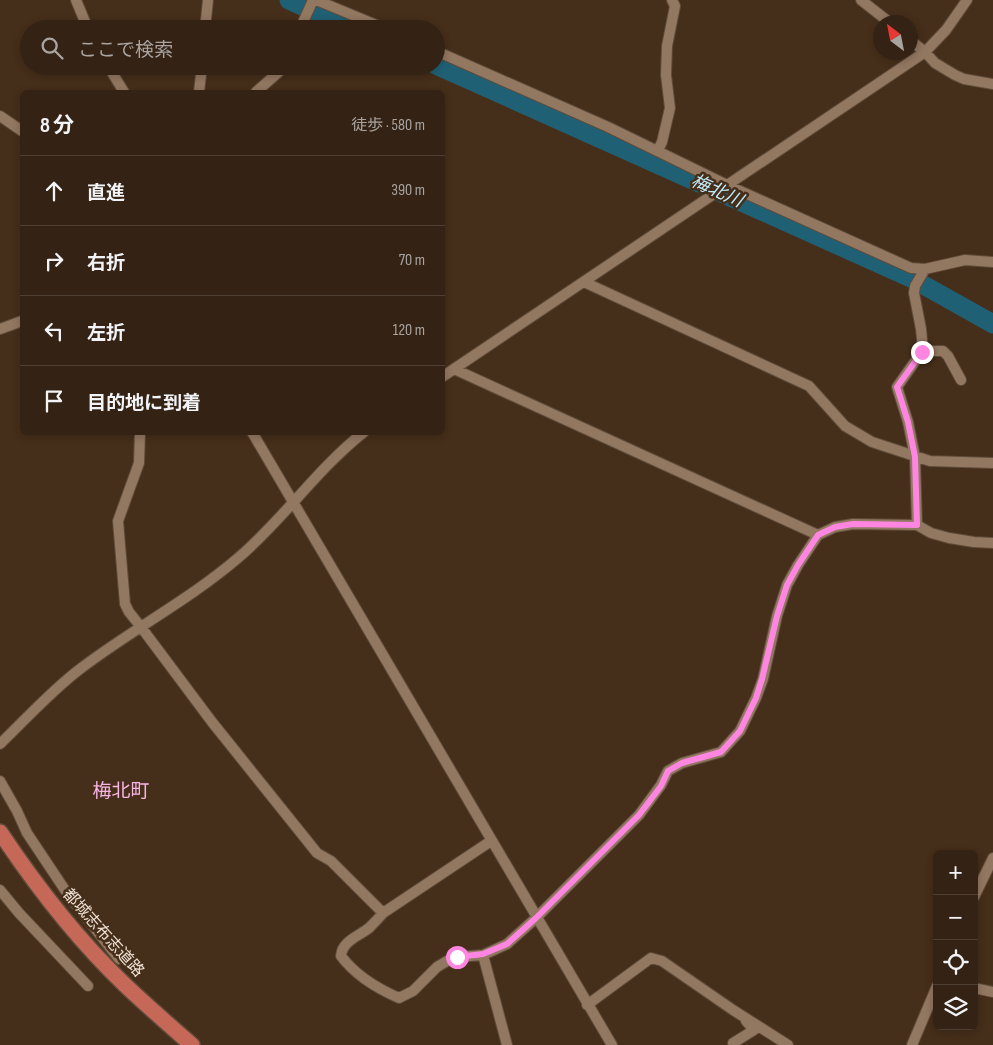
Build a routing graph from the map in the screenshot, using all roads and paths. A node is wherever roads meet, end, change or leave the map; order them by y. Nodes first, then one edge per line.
1 (76, 0) edge
2 (208, 0) edge
3 (315, 0) edge
4 (672, 0) edge
5 (861, 0) edge
6 (966, 0) edge
7 (880, 15) edge
8 (84, 20) edge
9 (207, 20) edge
10 (304, 20) edge
11 (364, 20) edge
12 (918, 46) edge
13 (925, 52) junction
14 (445, 55) edge
15 (114, 75) edge
16 (201, 75) edge
17 (275, 75) edge
18 (993, 84) edge
19 (123, 90) edge
20 (199, 90) edge
21 (258, 90) edge
22 (0, 116) edge
23 (20, 131) edge
24 (658, 150) junction
25 (727, 185) junction
26 (993, 262) edge
27 (923, 272) junction
28 (584, 282) junction
29 (20, 322) edge
30 (0, 329) edge
31 (922, 352) junction
32 (454, 369) junction
33 (445, 375) edge
34 (961, 380) dead end
35 (140, 435) edge
36 (254, 435) edge
37 (361, 435) edge
38 (915, 457) junction
39 (993, 463) edge
40 (292, 504) junction
41 (917, 525) junction
42 (818, 535) junction
43 (993, 543) edge
44 (141, 626) junction
45 (0, 744) edge
46 (0, 781) edge
47 (0, 832) edge
48 (491, 841) junction
49 (0, 849) edge
50 (993, 858) edge
51 (0, 890) edge
52 (975, 895) edge
53 (383, 913) junction
54 (536, 918) junction
55 (483, 954) junction
56 (119, 959) dead end
57 (88, 986) dead end
58 (978, 989) edge
59 (993, 992) edge
60 (933, 995) edge
61 (587, 1005) junction
62 (740, 1015) junction
63 (733, 1043) dead end
64 (610, 1044) edge
65 (178, 1045) edge
66 (192, 1045) edge
67 (507, 1045) edge
68 (788, 1045) edge
69 (912, 1045) edge

1 - 8 street
2 - 9 street
3 - 10 street
3 - 11 street
4 - 24 street
5 - 7 street
6 - 13 street
12 - 13 street
13 - 18 street
13 - 25 street
14 - 24 street
15 - 19 street
16 - 20 street
17 - 21 street
22 - 23 street
24 - 25 street
25 - 27 street
25 - 28 street
26 - 27 street
27 - 31 street
28 - 32 street
28 - 38 street
29 - 30 street
31 - 34 street
31 - 38 street
32 - 33 street
32 - 42 street
35 - 44 street
36 - 40 street
37 - 40 street
38 - 39 street
38 - 41 street
40 - 44 street
40 - 48 street
41 - 42 street
41 - 43 street
42 - 54 street
44 - 45 street
44 - 53 street
46 - 56 street
47 - 66 highway, 都城志布志道路
48 - 53 street
48 - 54 street
49 - 65 highway, 都城志布志道路
50 - 52 street
51 - 57 street
53 - 55 street
54 - 55 street
54 - 61 street
55 - 67 street
58 - 59 street
60 - 69 street
61 - 62 street
61 - 64 street
62 - 63 street
62 - 68 street

